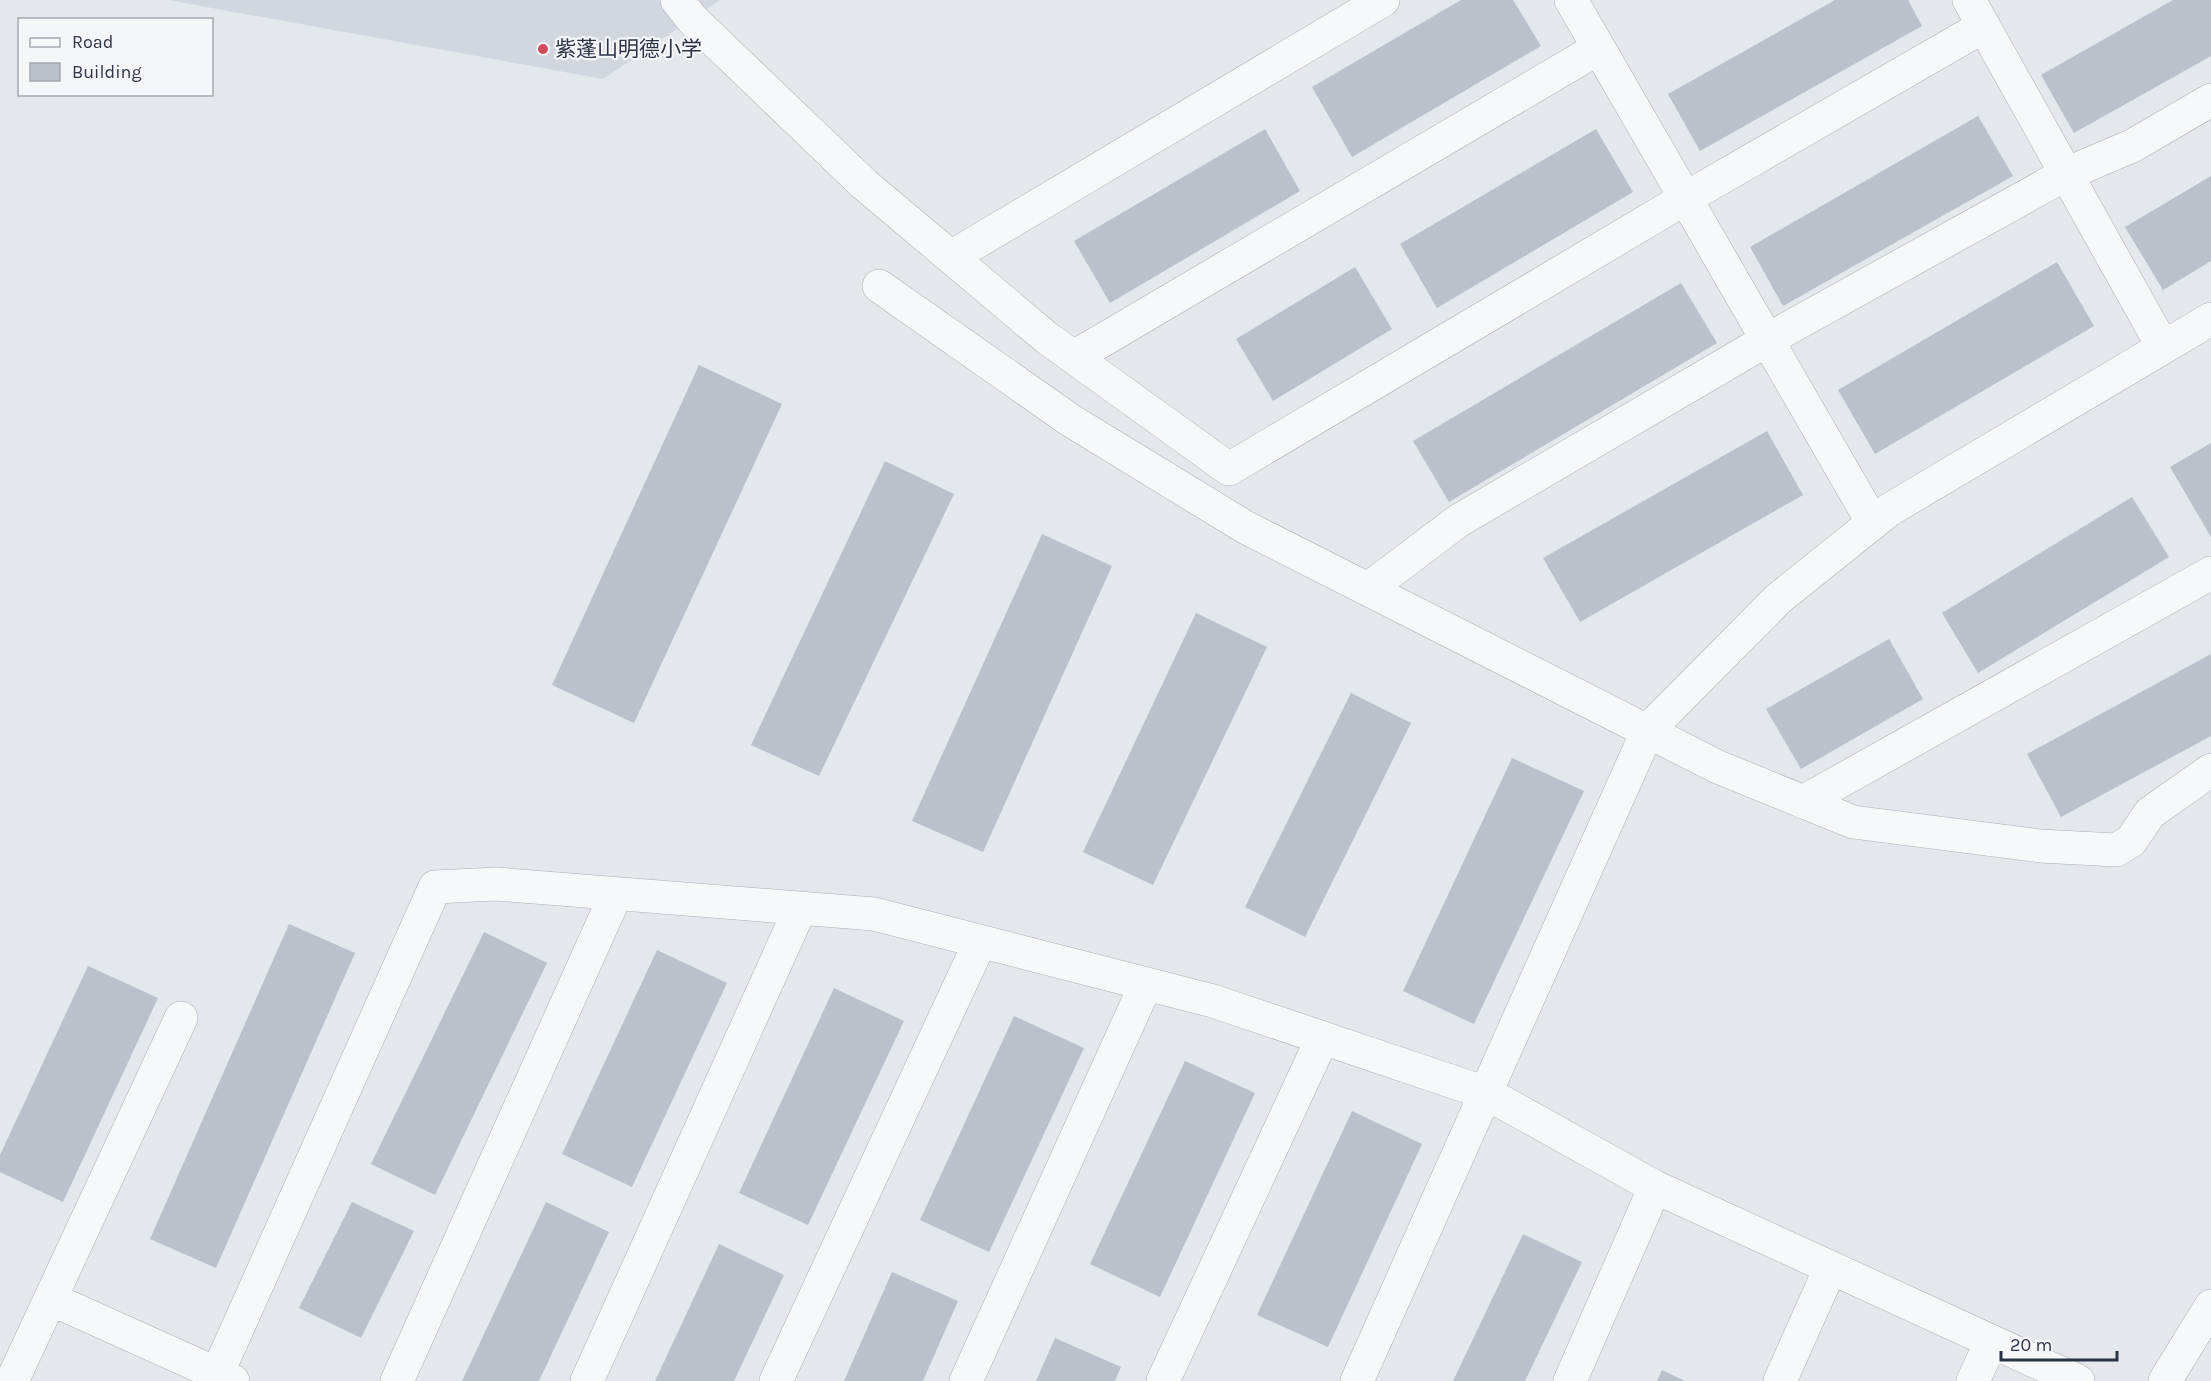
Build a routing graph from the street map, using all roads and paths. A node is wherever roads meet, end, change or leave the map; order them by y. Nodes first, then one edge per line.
1 (677, 0) edge
2 (1383, 0) edge
3 (1571, 0) edge
4 (1976, 13) edge
5 (1599, 48) junction
6 (2211, 100) edge
7 (2066, 174) junction
8 (1686, 198) junction
9 (953, 256) junction
10 (879, 286) dead end
11 (2211, 319) edge
12 (1767, 340) junction
13 (2163, 347) junction
14 (1074, 357) junction
15 (1873, 524) junction
16 (2211, 573) edge
17 (1368, 589) junction
18 (1648, 730) junction
19 (2211, 770) edge
20 (1803, 802) junction
21 (616, 894) junction
22 (800, 909) junction
23 (980, 942) junction
24 (1146, 984) junction
25 (181, 1018) dead end
26 (1322, 1039) junction
27 (1486, 1094) junction
28 (1655, 1187) junction
29 (1830, 1269) junction
30 (51, 1299) junction
31 (2211, 1306) edge
32 (1991, 1342) junction
33 (213, 1376) edge
34 (12, 1381) edge
35 (397, 1381) edge
36 (587, 1381) edge
37 (776, 1381) edge
38 (966, 1381) edge
39 (1162, 1381) edge
40 (1357, 1381) edge
41 (1570, 1381) edge
42 (1780, 1381) edge
43 (1973, 1381) edge
44 (2078, 1381) edge
45 (2165, 1381) edge

1 - 9 street
2 - 9 street
3 - 5 street
4 - 7 street
4 - 8 street
5 - 8 street
5 - 14 street
6 - 7 street
7 - 12 street
7 - 13 street
8 - 12 street
8 - 14 street
9 - 14 street
10 - 17 street
11 - 13 street
12 - 15 street
12 - 17 street
13 - 15 street
15 - 18 street
16 - 20 street
17 - 18 street
18 - 20 street
18 - 27 street
19 - 20 street
21 - 22 street
21 - 33 street
21 - 35 street
22 - 23 street
22 - 36 street
23 - 24 street
23 - 37 street
24 - 26 street
24 - 38 street
25 - 30 street
26 - 27 street
26 - 39 street
27 - 28 street
27 - 40 street
28 - 29 street
28 - 41 street
29 - 32 street
29 - 42 street
30 - 33 street
30 - 34 street
31 - 45 street
32 - 43 street
32 - 44 street

